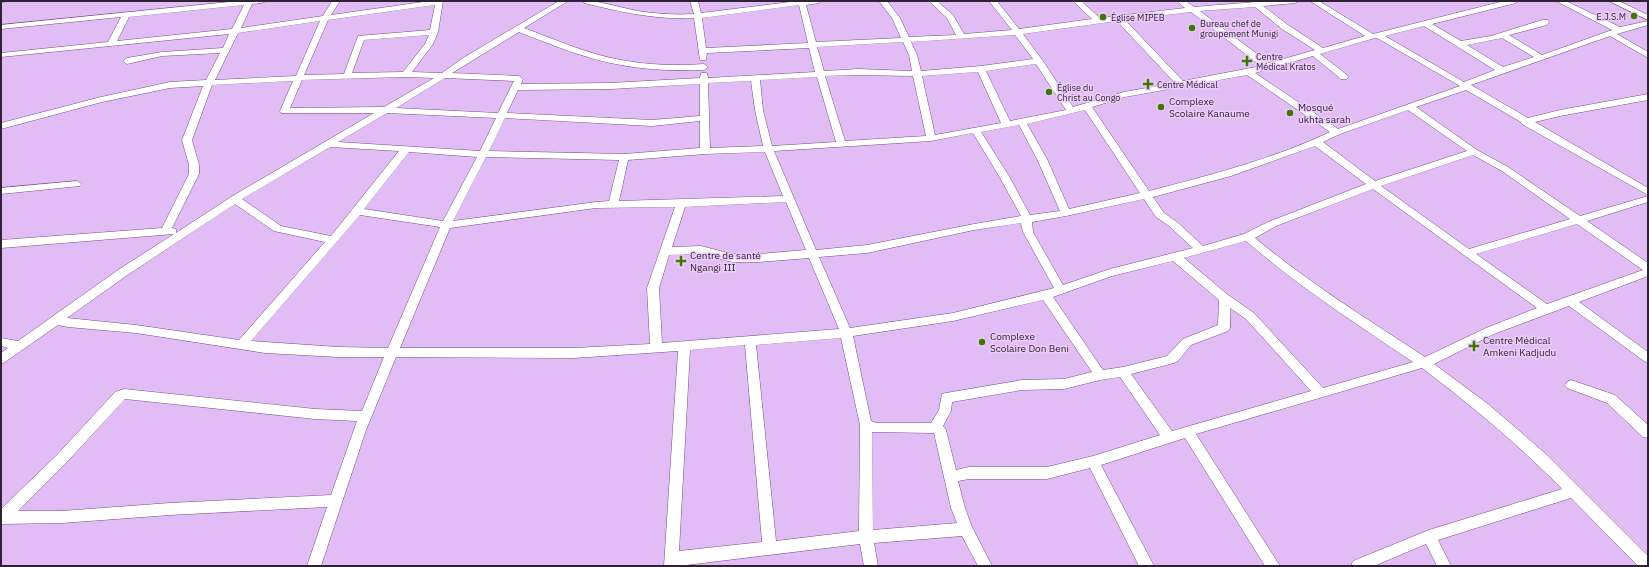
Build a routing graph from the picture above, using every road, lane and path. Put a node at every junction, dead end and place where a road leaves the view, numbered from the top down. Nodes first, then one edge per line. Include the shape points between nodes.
1 (262, 1) edge
2 (336, 1) edge
3 (564, 1) edge
4 (587, 1) edge
5 (694, 1) edge
6 (816, 1) edge
7 (883, 1) edge
8 (934, 1) edge
9 (992, 1) edge
10 (1077, 1) edge
11 (1181, 1) edge
12 (1294, 1) edge
13 (1314, 1) edge
14 (1512, 1) edge
15 (1560, 1) edge
16 (1613, 1) edge
17 (249, 2) edge
18 (439, 2) edge
19 (802, 3) junction
20 (1246, 3) edge
21 (1256, 4) junction
22 (1193, 10) junction
23 (126, 15) junction
24 (698, 16) junction
25 (325, 18) junction
26 (1119, 18) junction
27 (1648, 18) edge
28 (1098, 21) junction
29 (1545, 22) dead end
30 (1425, 24) junction
31 (1646, 26) edge
32 (1, 27) edge
33 (519, 29) junction
34 (1620, 30) junction
35 (235, 31) junction
36 (434, 32) junction
37 (1018, 32) junction
38 (1610, 33) junction
39 (1502, 35) junction
40 (961, 36) junction
41 (1375, 36) junction
42 (906, 40) junction
43 (111, 44) junction
44 (1460, 44) junction
45 (812, 45) junction
46 (225, 50) junction
47 (702, 51) junction
48 (1318, 52) junction
49 (1, 55) edge
50 (1648, 56) edge
51 (1541, 58) junction
52 (128, 61) dead end
53 (1039, 61) junction
54 (1267, 66) junction
55 (704, 67) junction
56 (981, 69) junction
57 (1502, 70) junction
58 (1248, 72) junction
59 (406, 74) junction
60 (820, 74) junction
61 (916, 74) junction
62 (347, 76) junction
63 (443, 76) junction
64 (1344, 77) dead end
65 (299, 78) junction
66 (755, 78) junction
67 (704, 82) junction
68 (209, 83) junction
69 (1182, 85) junction
70 (1464, 86) junction
71 (515, 87) junction
72 (1647, 98) edge
73 (1087, 106) junction
74 (1410, 107) junction
75 (386, 110) junction
76 (1071, 111) junction
77 (501, 115) junction
78 (704, 118) junction
79 (1022, 122) junction
80 (1525, 122) junction
81 (1007, 124) junction
82 (1, 126) edge
83 (976, 131) junction
84 (1337, 132) junction
85 (931, 138) junction
86 (1316, 142) junction
87 (328, 144) junction
88 (841, 144) junction
89 (406, 149) junction
90 (768, 149) junction
91 (705, 152) junction
92 (1474, 152) junction
93 (483, 154) junction
94 (624, 157) junction
95 (77, 184) dead end
96 (1374, 185) junction
97 (1, 191) edge
98 (1648, 192) edge
99 (1147, 195) junction
100 (235, 199) junction
101 (788, 199) junction
102 (1648, 199) edge
103 (681, 203) junction
104 (613, 204) junction
105 (357, 211) junction
106 (1066, 213) junction
107 (1027, 219) junction
108 (1578, 221) junction
109 (446, 225) junction
110 (188, 229) junction
111 (164, 232) junction
112 (1248, 236) junction
113 (333, 240) junction
114 (1, 244) edge
115 (1201, 250) junction
116 (666, 251) junction
117 (1467, 253) junction
118 (813, 254) junction
119 (1175, 257) junction
120 (1648, 268) edge
121 (1648, 272) edge
122 (1060, 289) junction
123 (1046, 295) junction
124 (1224, 298) junction
125 (1570, 301) junction
126 (1546, 309) junction
127 (57, 320) junction
128 (846, 333) junction
129 (750, 341) junction
130 (1, 342) edge
131 (241, 345) junction
132 (20, 346) junction
133 (684, 346) junction
134 (656, 348) junction
135 (392, 352) junction
136 (1648, 358) edge
137 (1, 359) edge
138 (1424, 363) junction
139 (1125, 372) junction
140 (1100, 375) junction
141 (1570, 385) dead end
142 (1320, 393) junction
143 (366, 416) junction
144 (866, 425) junction
145 (935, 428) junction
146 (1188, 432) junction
147 (1648, 433) edge
148 (1170, 437) junction
149 (1093, 462) junction
150 (951, 477) junction
151 (1574, 491) junction
152 (336, 501) junction
153 (1, 517) edge
154 (966, 529) junction
155 (866, 536) junction
156 (1429, 536) junction
157 (770, 548) junction
158 (671, 563) edge
159 (314, 566) edge
160 (871, 566) edge
161 (985, 566) edge
162 (1147, 566) edge
163 (1273, 566) edge
164 (1358, 566) edge
165 (1444, 566) edge
166 (1648, 566) edge

1 - 17 street
2 - 25 street
3 - 33 street
4 - 24 street via 643,14
5 - 24 street
6 - 19 street
7 - 42 street via 896,18
8 - 40 street via 950,17
9 - 37 street
10 - 28 street
11 - 22 street
12 - 21 street
13 - 41 street
14 - 30 street
15 - 34 street
16 - 27 street
17 - 23 street
17 - 35 street
18 - 25 street
18 - 36 street
19 - 24 street
19 - 45 street
20 - 21 street
20 - 22 street
21 - 48 street
22 - 26 street
22 - 54 street
23 - 32 street
23 - 43 street
24 - 47 street
25 - 35 street
25 - 65 street
26 - 28 street
26 - 69 street
28 - 37 street
29 - 39 street
30 - 41 street
30 - 44 street
31 - 34 street
33 - 55 street via 584,53 632,65
33 - 63 street
34 - 38 street
35 - 43 street
35 - 46 street
36 - 59 street via 429,44
36 - 62 street via 361,38
37 - 40 street
37 - 53 street
38 - 50 street
38 - 51 street
39 - 44 street
39 - 51 street
40 - 42 street
41 - 48 street
41 - 70 street
42 - 45 street
42 - 61 street via 914,57
43 - 49 street
44 - 57 street
45 - 47 street
45 - 60 street
46 - 52 street via 162,54
46 - 68 street
47 - 55 street
48 - 54 street
48 - 64 street
51 - 57 street
53 - 56 street
53 - 76 street
54 - 58 street
55 - 67 street
56 - 61 street
56 - 81 street
57 - 70 street
58 - 69 street
58 - 84 street
59 - 62 street
59 - 63 street
60 - 61 street
60 - 66 street
60 - 88 street
61 - 85 street
62 - 65 street
63 - 71 street via 517,78 519,80
63 - 75 street
65 - 68 street
65 - 75 street via 284,111
66 - 67 street
66 - 90 street
67 - 71 street
67 - 78 street
68 - 82 street via 154,88
68 - 111 street via 187,140 194,174
69 - 73 street
70 - 74 street
70 - 80 street
71 - 77 street
72 - 80 street via 1560,113
73 - 76 street
73 - 99 street
74 - 84 street
74 - 92 street
75 - 77 street
75 - 87 street
76 - 79 street
77 - 78 street via 652,123
77 - 93 street
78 - 91 street
79 - 81 street
79 - 106 street
80 - 98 street
81 - 83 street
83 - 85 street
83 - 107 street
84 - 86 street
85 - 88 street
86 - 96 street
86 - 99 street via 1228,174
87 - 89 street
87 - 100 street
88 - 90 street
89 - 93 street
89 - 105 street
90 - 91 street
90 - 101 street
91 - 94 street
92 - 96 street
92 - 108 street
93 - 94 street
93 - 109 street
94 - 104 street
95 - 97 street
96 - 112 street via 1272,224
96 - 117 street
99 - 106 street
99 - 115 street via 1160,215
100 - 110 street
100 - 113 street via 278,229
101 - 103 street
101 - 118 street
102 - 108 street
103 - 104 street
103 - 116 street
104 - 109 street
105 - 109 street
105 - 113 street
106 - 107 street
107 - 118 street via 867,249
107 - 122 street via 1028,232
108 - 117 street
108 - 120 street
109 - 135 street
110 - 111 street
110 - 127 street
111 - 114 street
112 - 115 street
112 - 138 street via 1282,266 1320,294
113 - 131 street
115 - 119 street
116 - 118 street via 701,250 737,258
116 - 134 street via 652,295
117 - 126 street
118 - 128 street
119 - 122 street via 1110,273
119 - 124 street
121 - 125 street
122 - 123 street
123 - 128 street via 953,317
123 - 140 street
124 - 139 street via 1224,328 1187,342 1170,360
124 - 142 street via 1250,316
125 - 126 street
125 - 136 street
126 - 138 street via 1490,331
127 - 131 street
127 - 132 street
128 - 129 street
128 - 144 street
129 - 133 street
129 - 157 street
130 - 132 street
131 - 135 street via 272,349
132 - 137 street
133 - 134 street
133 - 158 street
134 - 135 street via 559,353
135 - 143 street
138 - 142 street
138 - 151 street via 1484,408
139 - 140 street
139 - 148 street via 1125,376
140 - 145 street via 1064,384 1022,385 946,398 945,411
141 - 147 street via 1611,399
142 - 146 street
143 - 152 street
143 - 153 street via 315,414 124,394 119,396 36,485
144 - 145 street via 877,428
144 - 155 street
145 - 150 street via 940,430 942,435
146 - 148 street
146 - 163 street
148 - 149 street
149 - 150 street via 1047,473 969,473
149 - 162 street
150 - 154 street
151 - 156 street
151 - 166 street
152 - 153 street via 62,517
152 - 159 street
154 - 155 street
154 - 161 street
155 - 157 street
155 - 160 street
156 - 164 street
156 - 165 street
157 - 158 street

